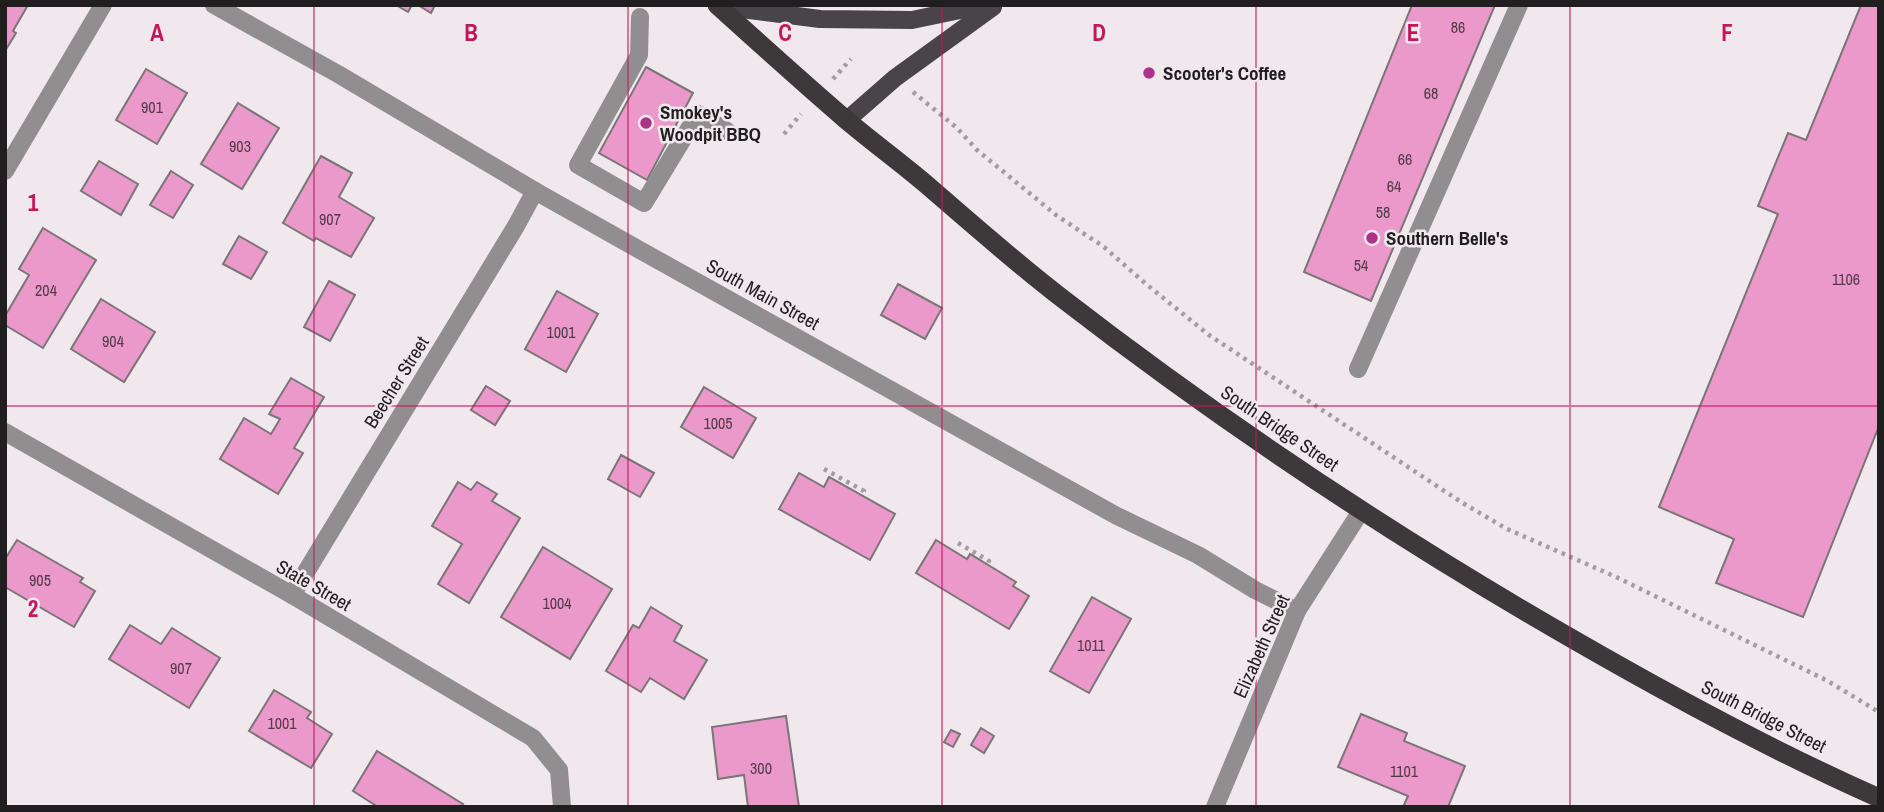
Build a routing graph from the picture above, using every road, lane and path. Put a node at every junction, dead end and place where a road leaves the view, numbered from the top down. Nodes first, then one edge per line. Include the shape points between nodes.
1 (103, 5) edge
2 (214, 5) edge
3 (984, 5) edge
4 (995, 5) edge
5 (1519, 5) edge
6 (717, 6) edge
7 (640, 17) dead end
8 (847, 120) junction
9 (957, 128) dead end
10 (727, 131) dead end
11 (5, 171) edge
12 (536, 191) junction
13 (1358, 369) dead end
14 (5, 432) edge
15 (824, 469) dead end
16 (862, 495) dead end
17 (1361, 511) junction
18 (958, 543) dead end
19 (987, 565) dead end
20 (292, 595) junction
21 (1297, 611) junction
22 (1879, 712) edge
23 (1879, 798) edge
24 (562, 807) edge
25 (1215, 807) edge

1 - 11 street
2 - 12 street, South Main Street
3 - 6 main road via 912,20 820,19
4 - 8 main road via 895,78
5 - 13 street
6 - 8 highway, South Bridge Street
7 - 10 street via 639,55 578,165 644,203 698,114
8 - 17 highway, South Bridge Street via 1060,297 1189,394
9 - 22 path via 1046,207 1104,247 1209,335 1461,502 1507,529 1826,680
12 - 20 street, Beecher Street
12 - 21 street, South Main Street via 1117,516 1199,555
14 - 20 street, State Street
15 - 16 path via 864,491
17 - 21 street, Elizabeth Street
17 - 23 highway, South Bridge Street via 1622,668
18 - 19 path via 989,561
20 - 24 street, State Street via 533,738 559,770
21 - 25 street, Elizabeth Street

